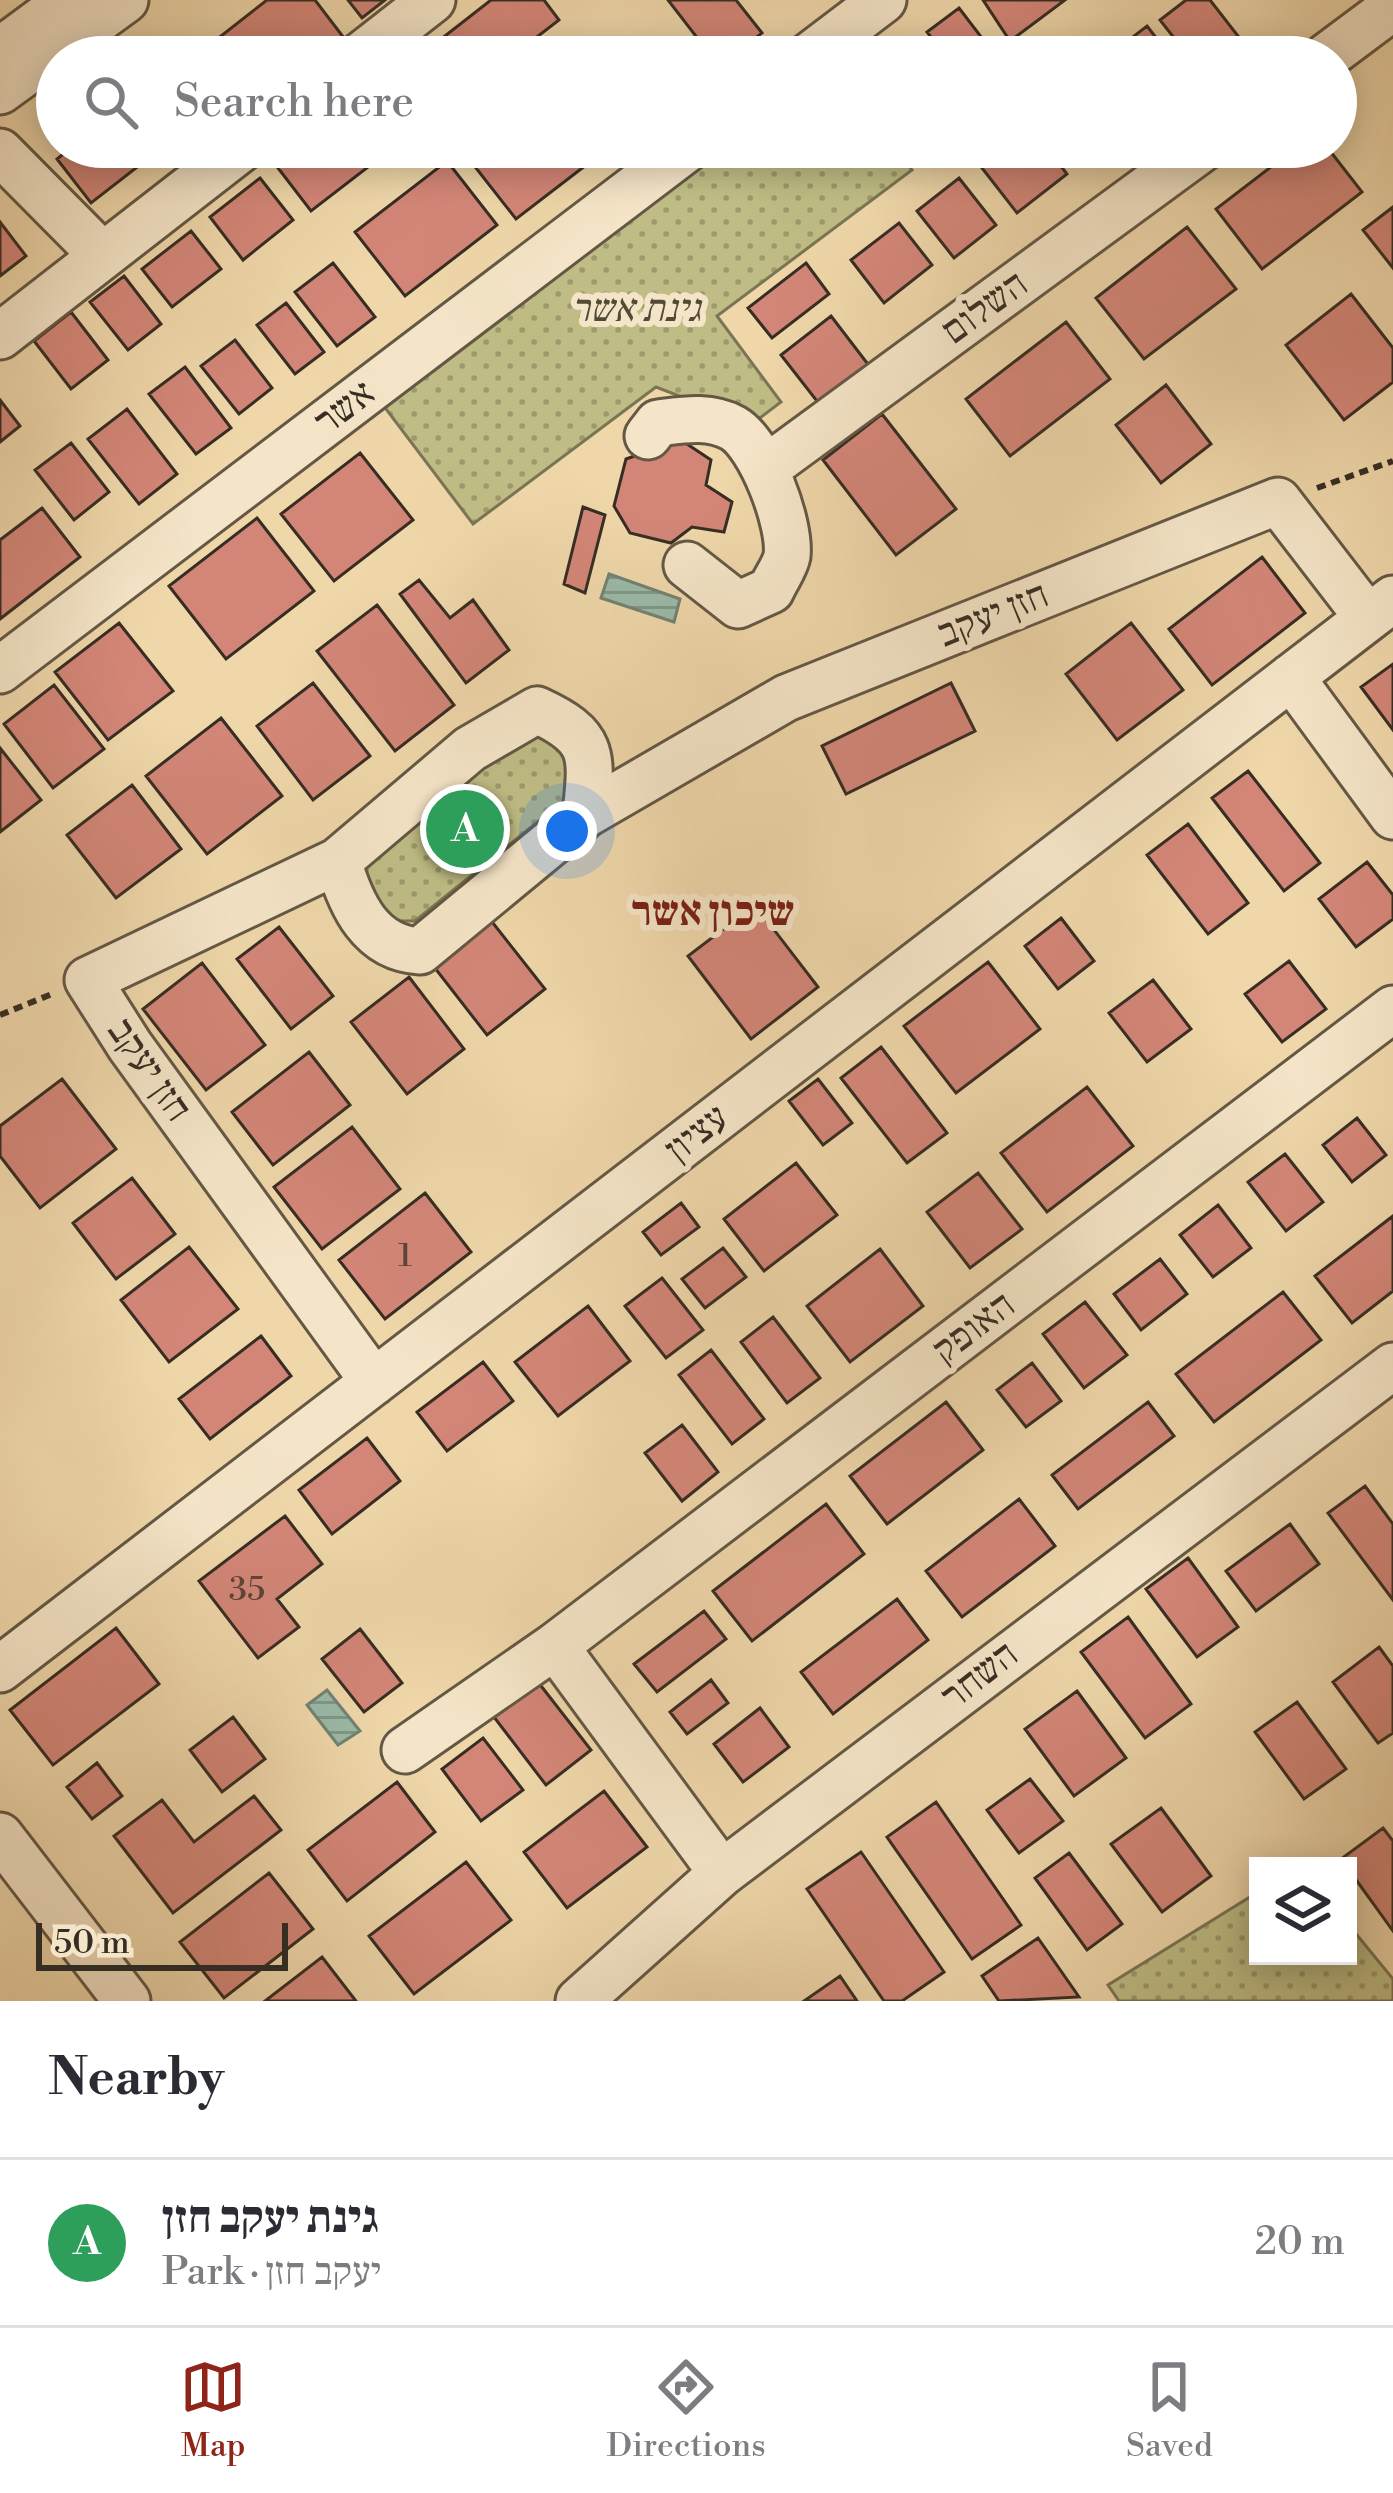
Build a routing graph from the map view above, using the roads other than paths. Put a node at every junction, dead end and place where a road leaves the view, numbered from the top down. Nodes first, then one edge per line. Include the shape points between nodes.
1 (69, 0) edge
2 (125, 0) edge
3 (432, 0) edge
4 (883, 0) edge
5 (76, 36) edge
6 (386, 36) edge
7 (836, 36) edge
8 (0, 51) edge
9 (36, 66) edge
10 (0, 92) edge
11 (0, 152) edge
12 (216, 168) edge
13 (661, 168) edge
14 (1175, 168) edge
15 (103, 256) junction
16 (0, 336) edge
17 (648, 436) dead end
18 (765, 470) junction
19 (687, 566) dead end
20 (1381, 609) edge
21 (0, 670) edge
22 (1291, 677) junction
23 (586, 814) junction
24 (1393, 816) edge
25 (338, 861) junction
26 (1393, 1009) edge
27 (1393, 1366) edge
28 (374, 1382) junction
29 (555, 1646) junction
30 (0, 1669) edge
31 (405, 1750) dead end
32 (0, 1836) edge
33 (722, 1873) junction
34 (128, 2001) edge
35 (579, 2001) edge

1 - 8 street
2 - 5 street
3 - 6 street
4 - 7 street
9 - 10 street
11 - 15 street
12 - 15 street
13 - 21 street, אשר
14 - 18 street, השלום
15 - 16 street
17 - 18 street via 658,423 697,418 735,429
18 - 19 street via 787,556 771,590 738,605
20 - 22 street, עציון
20 - 23 street, חזן יעקב via 1278,501 786,698
22 - 24 street
22 - 28 street, עציון
23 - 25 street, חזן יעקב via 420,951 393,949 367,925
23 - 25 street, חזן יעקב via 592,756 572,726 537,710 470,748
25 - 28 street, חזן יעקב via 88,980
26 - 29 street, האופק
27 - 33 street, השחר
28 - 30 street, עציון
29 - 31 street, האופק
29 - 33 street
32 - 34 street
33 - 35 street, השחר

